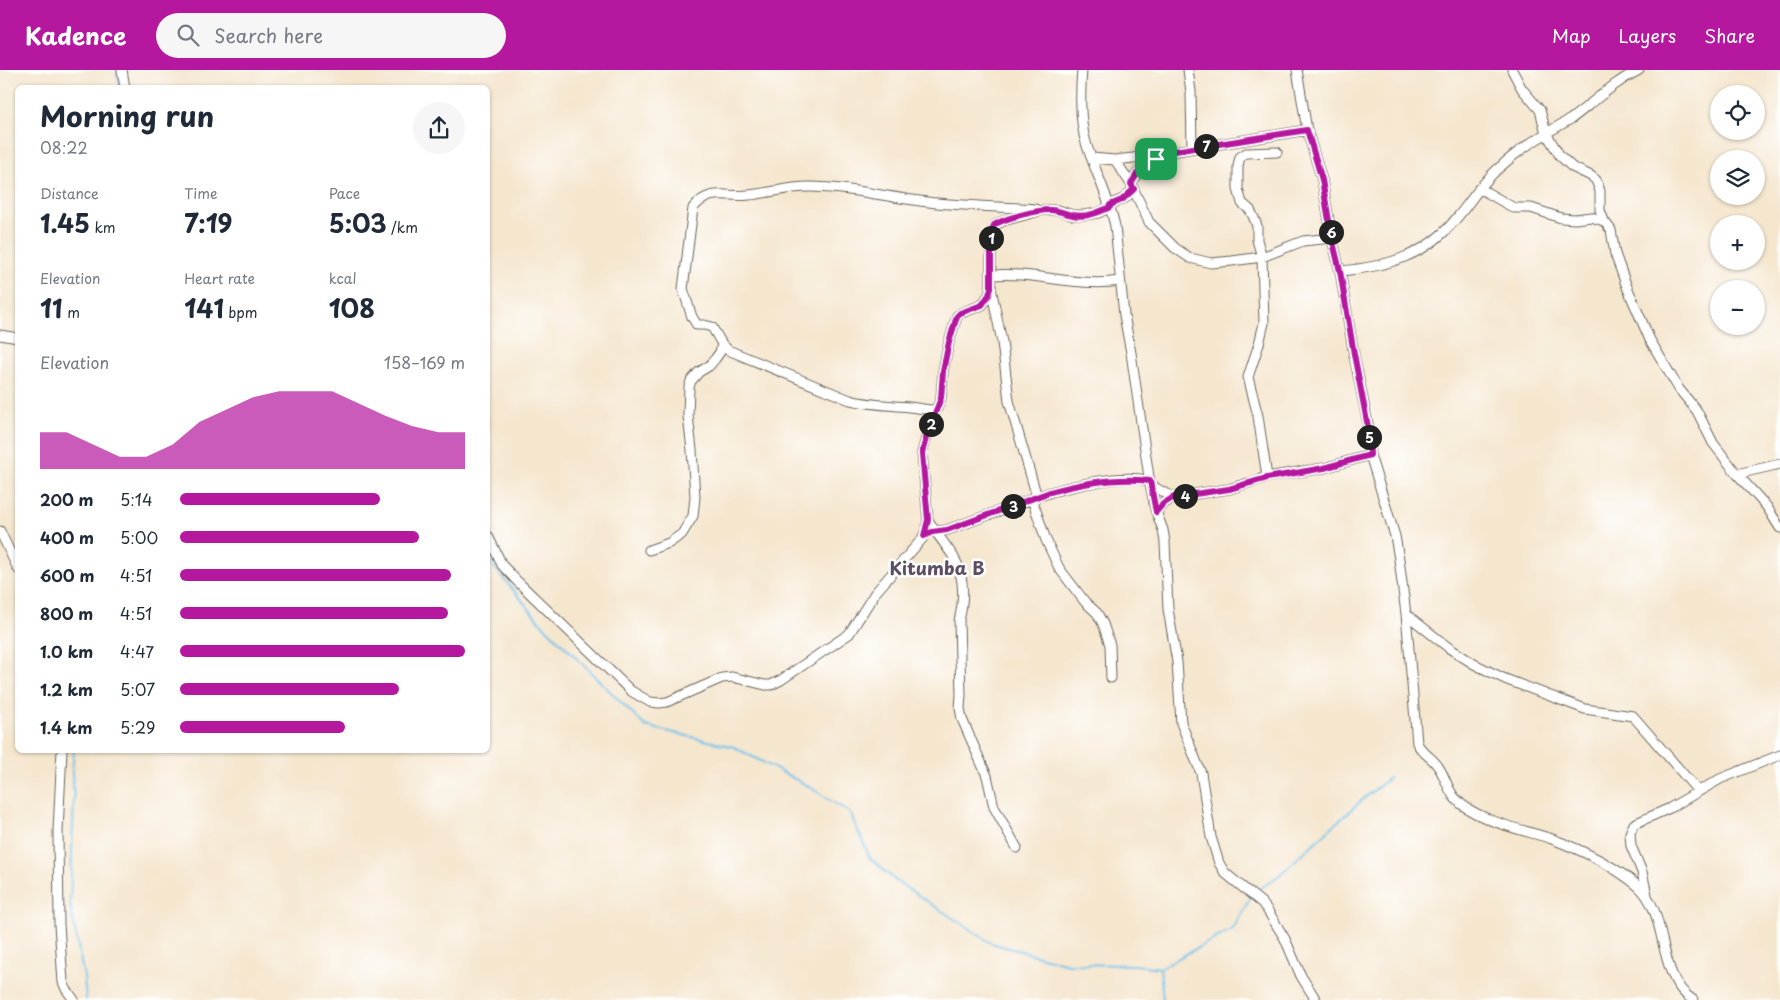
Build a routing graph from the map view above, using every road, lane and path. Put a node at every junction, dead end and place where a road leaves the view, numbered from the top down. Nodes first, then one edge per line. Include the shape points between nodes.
1 (122, 70) edge
2 (1082, 70) edge
3 (1188, 70) edge
4 (1297, 70) edge
5 (1512, 70) edge
6 (1639, 70) edge
7 (124, 85) edge
8 (1307, 130) junction
9 (1546, 133) junction
10 (1192, 148) junction
11 (1168, 152) junction
12 (1277, 152) dead end
13 (1092, 158) junction
14 (1115, 160) junction
15 (1132, 186) junction
16 (1479, 188) junction
17 (1110, 206) junction
18 (1043, 210) junction
19 (1604, 221) junction
20 (1332, 238) junction
21 (1262, 257) junction
22 (1340, 271) junction
23 (991, 275) junction
24 (1120, 281) junction
25 (991, 288) junction
26 (0, 335) edge
27 (15, 338) edge
28 (722, 344) junction
29 (936, 410) junction
30 (1370, 455) junction
31 (1780, 464) edge
32 (1737, 474) junction
33 (1267, 478) junction
34 (1150, 481) junction
35 (1174, 497) junction
36 (1034, 498) junction
37 (1156, 512) junction
38 (928, 520) junction
39 (1780, 528) edge
40 (0, 531) edge
41 (935, 532) junction
42 (924, 536) junction
43 (490, 540) edge
44 (649, 550) dead end
45 (15, 563) edge
46 (1406, 614) junction
47 (1111, 678) dead end
48 (62, 753) edge
49 (1780, 755) edge
50 (1698, 791) junction
51 (1017, 848) dead end
52 (1648, 896) junction
53 (74, 1000) edge
54 (1316, 1000) edge
55 (1693, 1000) edge

1 - 7 street
2 - 13 street via 1082,122
3 - 10 street
4 - 8 street
5 - 9 street via 1522,89 1540,110
6 - 9 street via 1621,79 1578,114
8 - 10 street
8 - 20 street via 1322,180
9 - 16 street via 1497,169
9 - 19 street via 1566,163 1596,180
10 - 11 street
11 - 14 street
11 - 15 street via 1137,174
12 - 21 street via 1246,153 1238,162 1241,200 1257,226
13 - 14 street
13 - 17 street
14 - 15 street
15 - 17 street via 1122,200
15 - 21 street via 1153,226 1190,258 1212,263
16 - 19 street via 1514,208 1531,208 1561,218 1591,217
16 - 22 street via 1447,229 1405,258 1382,266
17 - 18 street via 1098,213 1084,215
17 - 24 street
18 - 23 street via 994,225
18 - 28 street via 938,203 835,188 782,188 747,195 706,196 693,208 683,289 697,325 712,328
19 - 32 street via 1611,230 1615,254 1650,340 1679,389 1697,411 1713,443
20 - 21 street via 1303,240
20 - 22 street
21 - 33 street via 1264,323 1248,377 1258,416
22 - 30 street via 1369,432
23 - 24 street via 1015,274 1101,283
23 - 25 street
24 - 34 street
25 - 29 street via 982,305 957,316
25 - 36 street via 1009,401
26 - 27 street
28 - 29 street via 728,350 850,400
28 - 44 street via 715,359 699,372 689,387 688,416 695,497 693,516 682,534
29 - 38 street via 922,453
30 - 33 street via 1324,468
30 - 46 street via 1395,536
31 - 32 street
32 - 39 street via 1767,507
33 - 35 street via 1229,489
34 - 35 street
34 - 36 street via 1118,479 1067,487
34 - 37 street
35 - 37 street
36 - 41 street
36 - 47 street via 1058,568 1103,624 1110,645
37 - 54 street via 1165,542 1168,609 1177,662 1181,723 1201,773 1215,852 1226,872 1262,903 1273,918
38 - 41 street
38 - 42 street
40 - 45 street
41 - 42 street
41 - 51 street via 954,557 962,579 959,621 962,719 986,776 994,807
42 - 43 street via 875,592 849,634 781,680 765,685 732,677 722,678 660,703 650,702 631,691 584,646 502,565
46 - 50 street via 1449,648 1505,679 1585,709 1633,716
46 - 52 street via 1417,743 1439,767 1456,799 1496,822 1577,849 1631,881
48 - 53 street via 58,831 59,924 63,982
49 - 50 street
50 - 52 street via 1631,828 1631,846
52 - 55 street via 1672,973 1678,986

